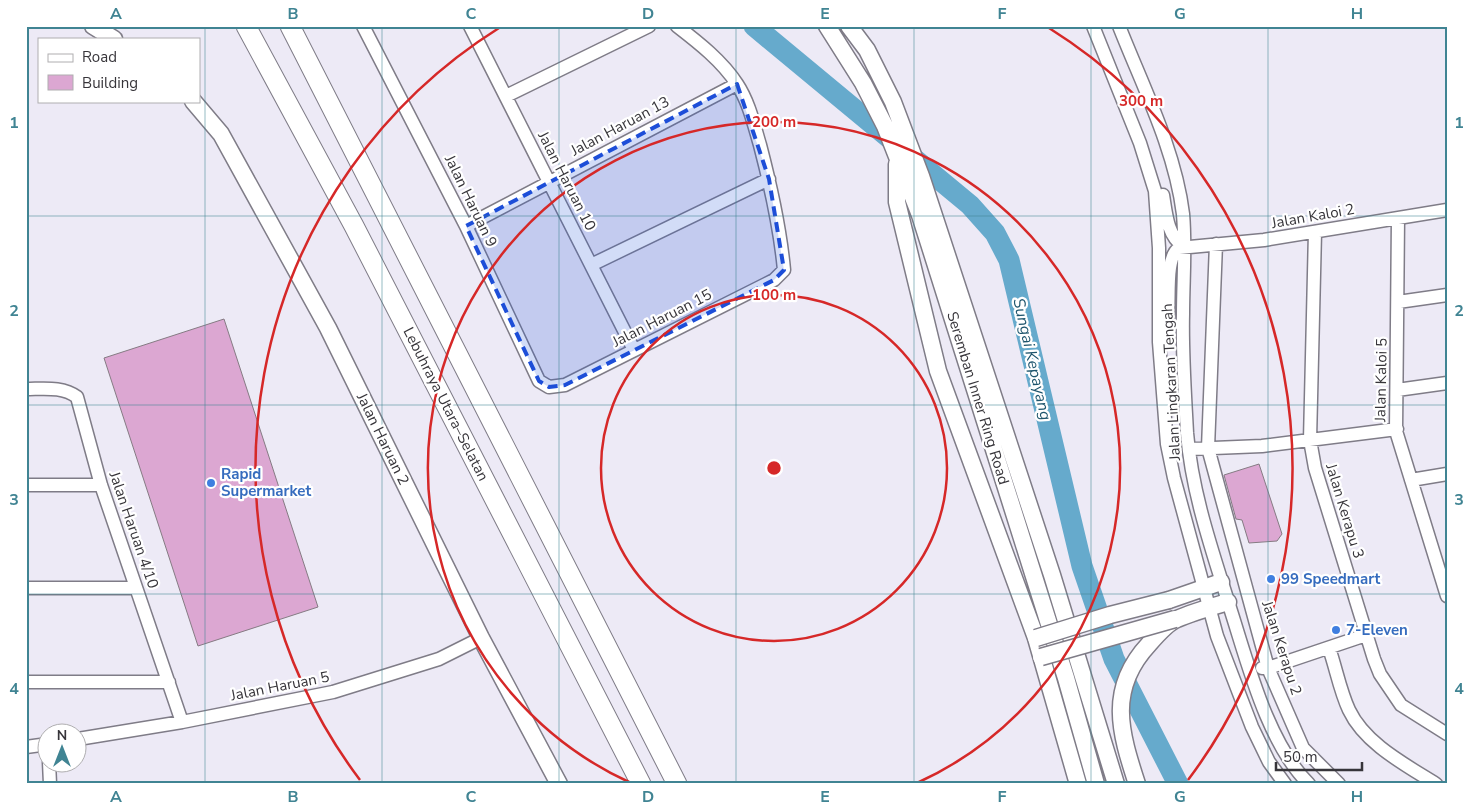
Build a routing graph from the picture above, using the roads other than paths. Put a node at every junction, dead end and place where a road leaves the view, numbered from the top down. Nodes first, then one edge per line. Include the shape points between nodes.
1 (93, 26) edge
2 (246, 26) edge
3 (290, 26) edge
4 (363, 26) edge
5 (470, 26) edge
6 (649, 26) edge
7 (677, 26) edge
8 (827, 26) edge
9 (849, 26) edge
10 (1093, 26) edge
11 (1119, 26) edge
12 (112, 38) edge
13 (737, 84) junction
14 (506, 96) junction
15 (194, 102) edge
16 (897, 155) junction
17 (1151, 172) junction
18 (769, 179) junction
19 (550, 182) junction
20 (1447, 210) edge
21 (927, 215) junction
22 (1398, 218) junction
23 (466, 226) junction
24 (1315, 232) junction
25 (1216, 244) junction
26 (1183, 246) junction
27 (591, 265) junction
28 (1447, 295) edge
29 (1398, 302) junction
30 (1159, 342) junction
31 (634, 350) junction
32 (1447, 383) edge
33 (549, 388) joint
34 (26, 389) edge
35 (1397, 390) junction
36 (1397, 429) junction
37 (1310, 440) junction
38 (1208, 448) junction
39 (1189, 449) junction
40 (1447, 474) edge
41 (1411, 480) junction
42 (26, 485) edge
43 (101, 485) junction
44 (1442, 564) edge
45 (1221, 582) junction
46 (26, 588) edge
47 (136, 588) junction
48 (1203, 588) junction
49 (1447, 596) edge
50 (1228, 602) junction
51 (1208, 608) junction
52 (1175, 620) junction
53 (1366, 635) junction
54 (481, 638) junction
55 (1036, 638) junction
56 (1329, 648) junction
57 (1041, 657) junction
58 (1247, 663) junction
59 (1268, 668) junction
60 (26, 682) edge
61 (169, 682) junction
62 (182, 722) junction
63 (1447, 734) edge
64 (88, 737) edge
65 (559, 784) edge
66 (642, 784) edge
67 (677, 784) edge
68 (1078, 784) edge
69 (1096, 784) edge
70 (1116, 784) edge
71 (1137, 784) edge
72 (1285, 784) edge
73 (1309, 784) edge
74 (1339, 784) edge
75 (1436, 784) edge

1 - 12 main road
2 - 66 highway, Lebuhraya Utara–Selatan
3 - 67 highway
4 - 23 street, Jalan Haruan 9
5 - 14 street, Jalan Haruan 10
6 - 14 street
7 - 13 street via 707,50
8 - 16 main road, Seremban Inner Ring Road via 863,83
9 - 21 main road, Seremban Inner Ring Road via 867,50 893,102
10 - 17 street, Jalan Lingkaran Tengah
11 - 26 street, Jalan Lingkaran Tengah via 1175,173 1183,215
13 - 18 street via 746,100
13 - 19 street, Jalan Haruan 13
14 - 19 street, Jalan Haruan 10
15 - 54 main road, Jalan Haruan 2 via 220,134 328,328
16 - 21 main road, Seremban Inner Ring Road
16 - 55 main road via 897,202 938,371
17 - 26 street via 1162,194 1174,237
17 - 30 street, Jalan Lingkaran Tengah via 1158,224
18 - 27 street
18 - 31 street, Jalan Haruan 15 via 780,226 784,270 774,280
19 - 23 street, Jalan Haruan 13
19 - 27 street, Jalan Haruan 10
20 - 22 street, Jalan Kaloi 2
21 - 69 main road, Seremban Inner Ring Road
21 - 70 main road, Seremban Inner Ring Road via 1052,575
22 - 24 street, Jalan Kaloi 2
22 - 29 street, Jalan Kaloi 5
23 - 33 street, Jalan Haruan 9 via 539,381
24 - 25 street, Jalan Kaloi 2
24 - 37 street, Jalan Kerapu 3
25 - 26 street, Jalan Kaloi 2
25 - 38 street, Jalan Kerapu 2
26 - 30 street via 1172,258 1167,329
26 - 39 street, Jalan Lingkaran Tengah via 1182,333
27 - 31 street, Jalan Haruan 10
28 - 29 street
29 - 35 street, Jalan Kaloi 5
30 - 48 street, Jalan Lingkaran Tengah via 1167,444
31 - 33 street, Jalan Haruan 15 via 565,385
32 - 35 street
34 - 43 street, Jalan Haruan 4/10 via 62,390 77,397
35 - 36 street, Jalan Kaloi 5
36 - 37 street
36 - 41 street, Jalan Kaloi 5
37 - 38 street
37 - 53 street, Jalan Kerapu 3 via 1314,468
38 - 39 street
38 - 59 street, Jalan Kerapu 2
39 - 45 street, Jalan Lingkaran Tengah
40 - 41 street
41 - 44 street, Jalan Kaloi 5
42 - 43 street
43 - 47 street, Jalan Haruan 4/10
44 - 49 street, Jalan Kaloi 5
45 - 48 main road
45 - 50 street, Jalan Lingkaran Tengah
46 - 47 street
47 - 61 street, Jalan Haruan 4/10
48 - 51 street, Jalan Lingkaran Tengah
48 - 55 main road, bridge
50 - 51 main road
50 - 58 street, Jalan Lingkaran Tengah
51 - 52 main road
51 - 72 street, Jalan Lingkaran Tengah via 1252,727 1269,762
52 - 57 main road, bridge
52 - 71 main road via 1136,660 1124,681 1121,727
53 - 56 street
53 - 63 street, Jalan Kerapu 3 via 1380,674 1401,705
54 - 62 street, Jalan Haruan 5 via 439,659 333,692
54 - 65 main road, Jalan Haruan 2
55 - 57 main road
56 - 59 street
56 - 75 street via 1349,711 1366,733 1394,757
57 - 68 main road
58 - 59 street
58 - 73 street, Jalan Lingkaran Tengah via 1285,752
59 - 74 street, Jalan Kerapu 2 via 1303,748
60 - 61 street
61 - 62 street, Jalan Haruan 4/10
62 - 64 street, Jalan Haruan 5

